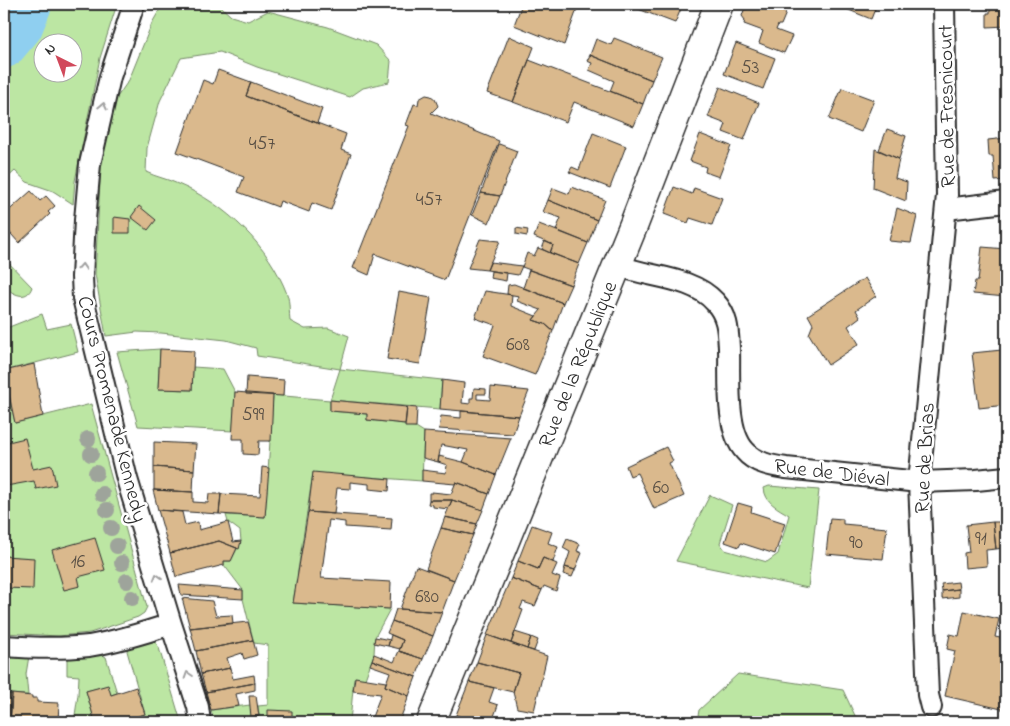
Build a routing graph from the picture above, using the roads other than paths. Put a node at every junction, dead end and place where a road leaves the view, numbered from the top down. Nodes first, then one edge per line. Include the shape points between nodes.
1 (134, 4) edge
2 (719, 4) edge
3 (944, 4) edge
4 (1006, 202) edge
5 (946, 209) junction
6 (617, 265) junction
7 (1006, 477) edge
8 (919, 482) junction
9 (171, 624) junction
10 (4, 646) edge
11 (931, 707) dead end
12 (200, 722) edge
13 (431, 722) edge

9 -> 1 street, Cours Promenade Kennedy via 127,479 86,309 82,277 90,164 110,77
2 - 6 main road, Rue de la République
3 - 5 street, Rue de Fresnicourt
4 - 5 street
5 - 8 street, Rue de Brias
6 - 8 street, Rue de Diéval via 702,291 725,315 731,418 735,436 745,452 764,464 786,468
6 - 13 main road, Rue de la République
7 - 8 street, Rue de Diéval
8 - 11 street, Rue de Brias
9 - 10 street via 87,646
12 -> 9 street, Cours Promenade Kennedy

